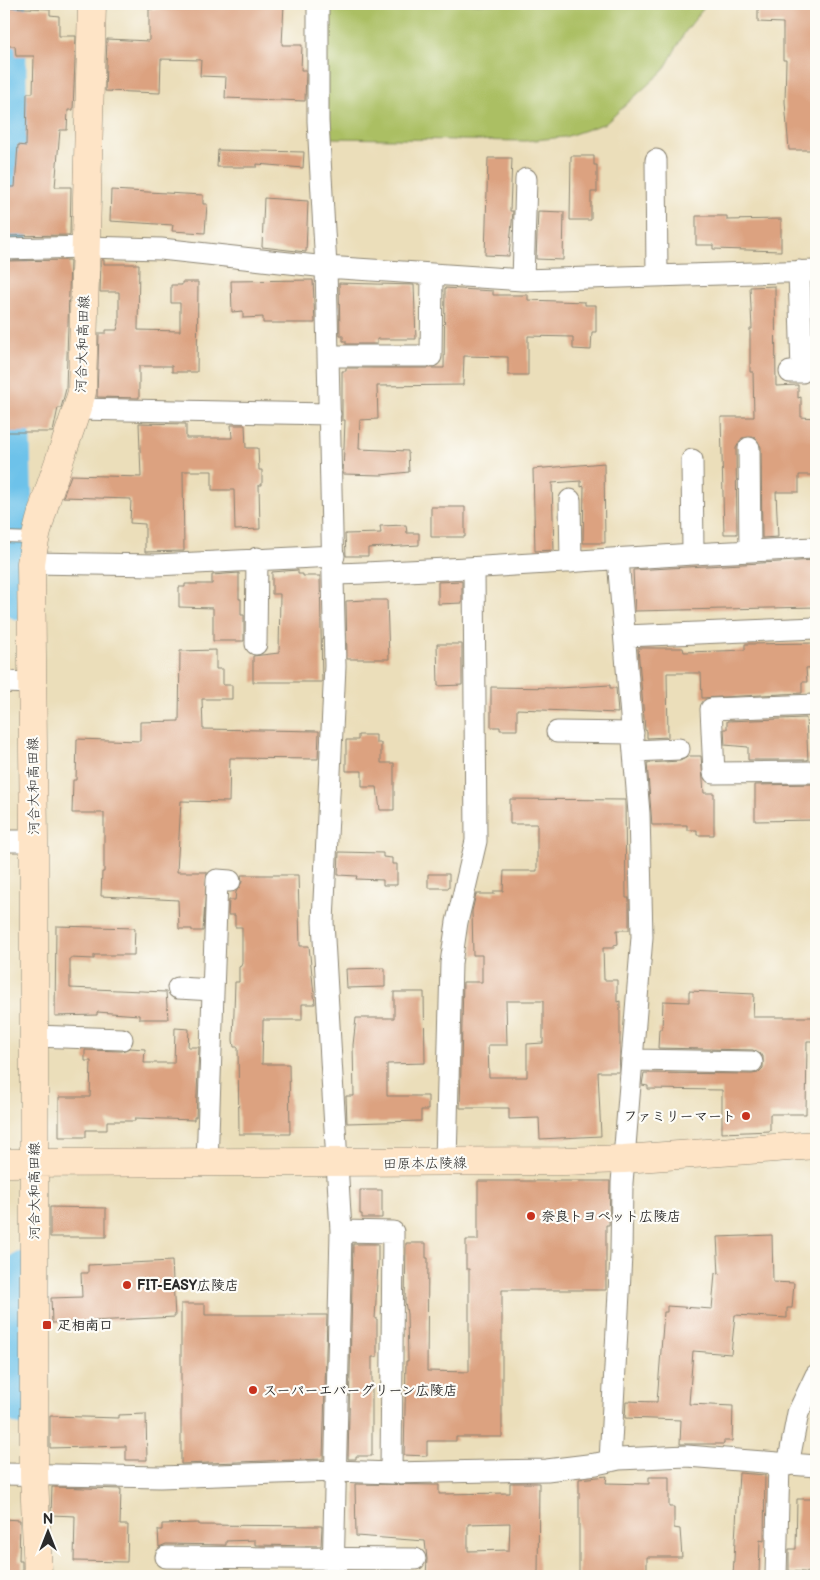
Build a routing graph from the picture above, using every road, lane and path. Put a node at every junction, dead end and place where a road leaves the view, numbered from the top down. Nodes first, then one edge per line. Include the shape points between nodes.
1 (92, 4) edge
2 (318, 4) edge
3 (656, 160) dead end
4 (526, 179) dead end
5 (86, 247) junction
6 (10, 248) edge
7 (326, 266) junction
8 (808, 271) edge
9 (432, 275) junction
10 (657, 276) junction
11 (522, 280) junction
12 (328, 356) junction
13 (790, 372) dead end
14 (77, 409) junction
15 (330, 414) junction
16 (749, 448) dead end
17 (692, 460) dead end
18 (570, 500) dead end
19 (20, 543) edge
20 (816, 548) edge
21 (750, 550) junction
22 (693, 553) junction
23 (257, 558) junction
24 (618, 559) junction
25 (571, 562) junction
26 (334, 565) junction
27 (474, 569) junction
28 (816, 628) edge
29 (625, 636) junction
30 (256, 644) dead end
31 (16, 683) edge
32 (816, 705) edge
33 (557, 732) dead end
34 (634, 742) junction
35 (679, 748) dead end
36 (816, 772) edge
37 (18, 841) edge
38 (230, 881) dead end
39 (178, 988) dead end
40 (213, 990) junction
41 (34, 1036) junction
42 (122, 1038) dead end
43 (633, 1060) junction
44 (752, 1062) dead end
45 (816, 1145) edge
46 (624, 1159) junction
47 (446, 1162) junction
48 (4, 1163) edge
49 (207, 1163) junction
50 (34, 1164) junction
51 (336, 1164) junction
52 (342, 1231) junction
53 (816, 1375) edge
54 (810, 1402) edge
55 (610, 1461) junction
56 (784, 1464) junction
57 (816, 1466) edge
58 (336, 1471) junction
59 (391, 1473) junction
60 (18, 1474) edge
61 (166, 1558) dead end
62 (415, 1559) dead end
63 (333, 1568) edge
64 (38, 1576) edge
65 (776, 1576) edge

1 - 5 main road, 河合大和高田線
2 - 7 street via 318,121
3 - 10 street
4 - 11 street
5 - 6 street
5 - 7 street via 161,249
5 - 14 main road, 河合大和高田線 via 82,392
7 - 9 street
7 - 12 street
8 - 10 street
8 - 13 street via 802,372
9 - 11 street
9 - 12 street via 431,356
10 - 11 street
12 - 15 street
14 - 15 street
14 - 19 main road, 河合大和高田線
15 - 26 street
16 - 21 street
17 - 22 street
18 - 25 street
19 - 23 street via 156,565
19 - 31 main road, 河合大和高田線
20 - 21 street
21 - 22 street
22 - 24 street
23 - 26 street
23 - 30 street
24 - 25 street
24 - 29 street
25 - 27 street
26 - 27 street
26 - 51 street via 335,666 323,922
27 - 47 street via 476,840 451,963
28 - 29 street
29 - 34 street
31 - 37 main road, 河合大和高田線
32 - 36 street via 710,709 714,773
33 - 34 street
34 - 35 street
34 - 43 street via 642,937
37 - 41 main road, 河合大和高田線
38 - 40 street via 217,880
39 - 40 street
40 - 49 street
41 - 42 street
41 - 50 main road, 河合大和高田線
43 - 44 street
43 - 46 street
45 - 46 main road, 田原本広陵線
46 - 47 main road, 田原本広陵線
46 - 55 street
47 - 51 main road, 田原本広陵線
48 - 50 main road, 田原本広陵線
49 - 50 main road, 田原本広陵線
49 - 51 main road, 田原本広陵線
50 - 60 main road, 河合大和高田線
51 - 52 street
52 - 58 street
52 - 59 street via 394,1232
53 - 54 street
54 - 56 street via 798,1413
55 - 56 street via 687,1456
55 - 59 street via 547,1470
56 - 57 street
56 - 65 street
58 - 59 street
58 - 60 street via 160,1477
58 - 63 street
60 - 64 main road, 河合大和高田線
61 - 63 street
62 - 63 street

